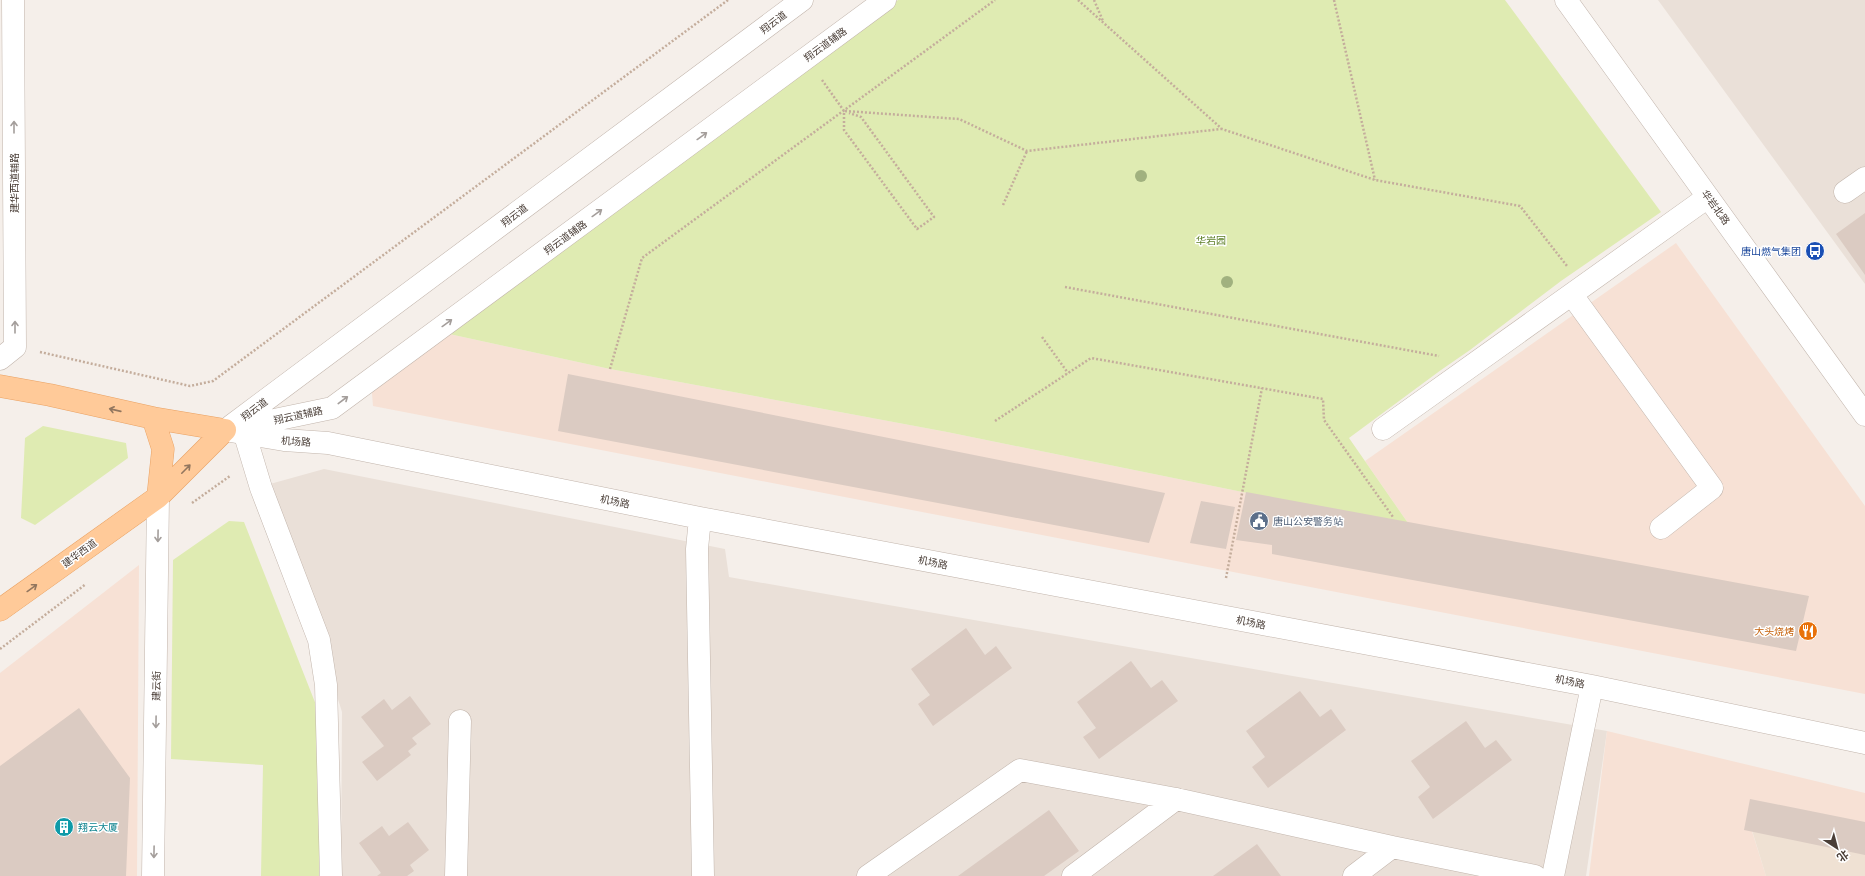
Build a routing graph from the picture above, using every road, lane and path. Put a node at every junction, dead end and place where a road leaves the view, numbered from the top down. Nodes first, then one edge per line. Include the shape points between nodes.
1 (13, 0) edge
2 (728, 0) edge
3 (802, 0) edge
4 (885, 0) edge
5 (995, 0) edge
6 (1078, 0) edge
7 (1094, 0) edge
8 (1334, 0) edge
9 (1571, 2) edge
10 (1103, 21) junction
11 (820, 77) dead end
12 (844, 111) junction
13 (1222, 129) junction
14 (1026, 152) junction
15 (1865, 178) edge
16 (1375, 180) junction
17 (1845, 192) dead end
18 (1708, 197) junction
19 (1003, 205) dead end
20 (1065, 287) dead end
21 (1578, 291) junction
22 (1042, 337) dead end
23 (36, 351) dead end
24 (0, 360) edge
25 (1477, 363) junction
26 (610, 369) dead end
27 (1068, 373) junction
28 (0, 386) edge
29 (1262, 388) junction
30 (50, 395) junction
31 (0, 400) edge
32 (1865, 415) edge
33 (153, 418) junction
34 (995, 421) dead end
35 (1383, 429) dead end
36 (235, 432) junction
37 (158, 497) junction
38 (1393, 516) dead end
39 (700, 518) junction
40 (1662, 528) dead end
41 (1226, 578) dead end
42 (0, 610) edge
43 (1592, 686) junction
44 (460, 721) dead end
45 (1865, 743) edge
46 (1176, 799) junction
47 (1392, 847) junction
48 (153, 876) edge
49 (331, 876) edge
50 (456, 876) edge
51 (703, 876) edge
52 (868, 876) edge
53 (1073, 876) edge
54 (1354, 876) edge
55 (1535, 876) edge
56 (1554, 876) edge

24 -> 1 street, 建华西道辅路 via 15,347
2 - 23 path via 213,381 190,386
3 - 36 street, 翔云道
36 -> 4 street, 翔云道辅路 via 332,408
5 - 12 path
6 - 10 path
7 - 10 path
8 - 16 path
9 - 18 street, 华岩北路
10 - 13 path
11 - 12 path
12 - 12 path via 861,117 934,216 917,229 844,130
12 - 14 path via 959,119
12 - 26 path via 642,258
13 - 14 path
13 - 16 path
14 - 19 path
15 - 17 street
16 - 21 path via 1520,206
18 - 21 street
18 - 32 street, 华岩北路
20 - 25 path
21 - 25 street
21 - 40 street via 1712,488
22 - 27 path
25 - 35 street
27 - 29 path via 1091,358
27 - 34 path
28 - 30 main road, 机场路
29 - 38 path via 1323,399 1324,420
29 - 41 path
30 - 31 main road
33 -> 30 main road, 机场路
33 - 36 main road, 机场路
33 - 37 main road via 163,449
37 -> 36 main road, 建华西道
36 - 39 street, 机场路 via 284,440 328,443
36 - 49 street via 261,488 319,640 326,685
42 -> 37 main road, 建华西道
37 -> 48 street, 建云街
39 - 43 street, 机场路
39 - 51 street via 697,549
43 - 45 street, 机场路
43 - 56 street
44 - 50 street
46 - 47 street
46 - 52 street via 1020,770
46 - 53 street
47 - 54 street
47 - 55 street

